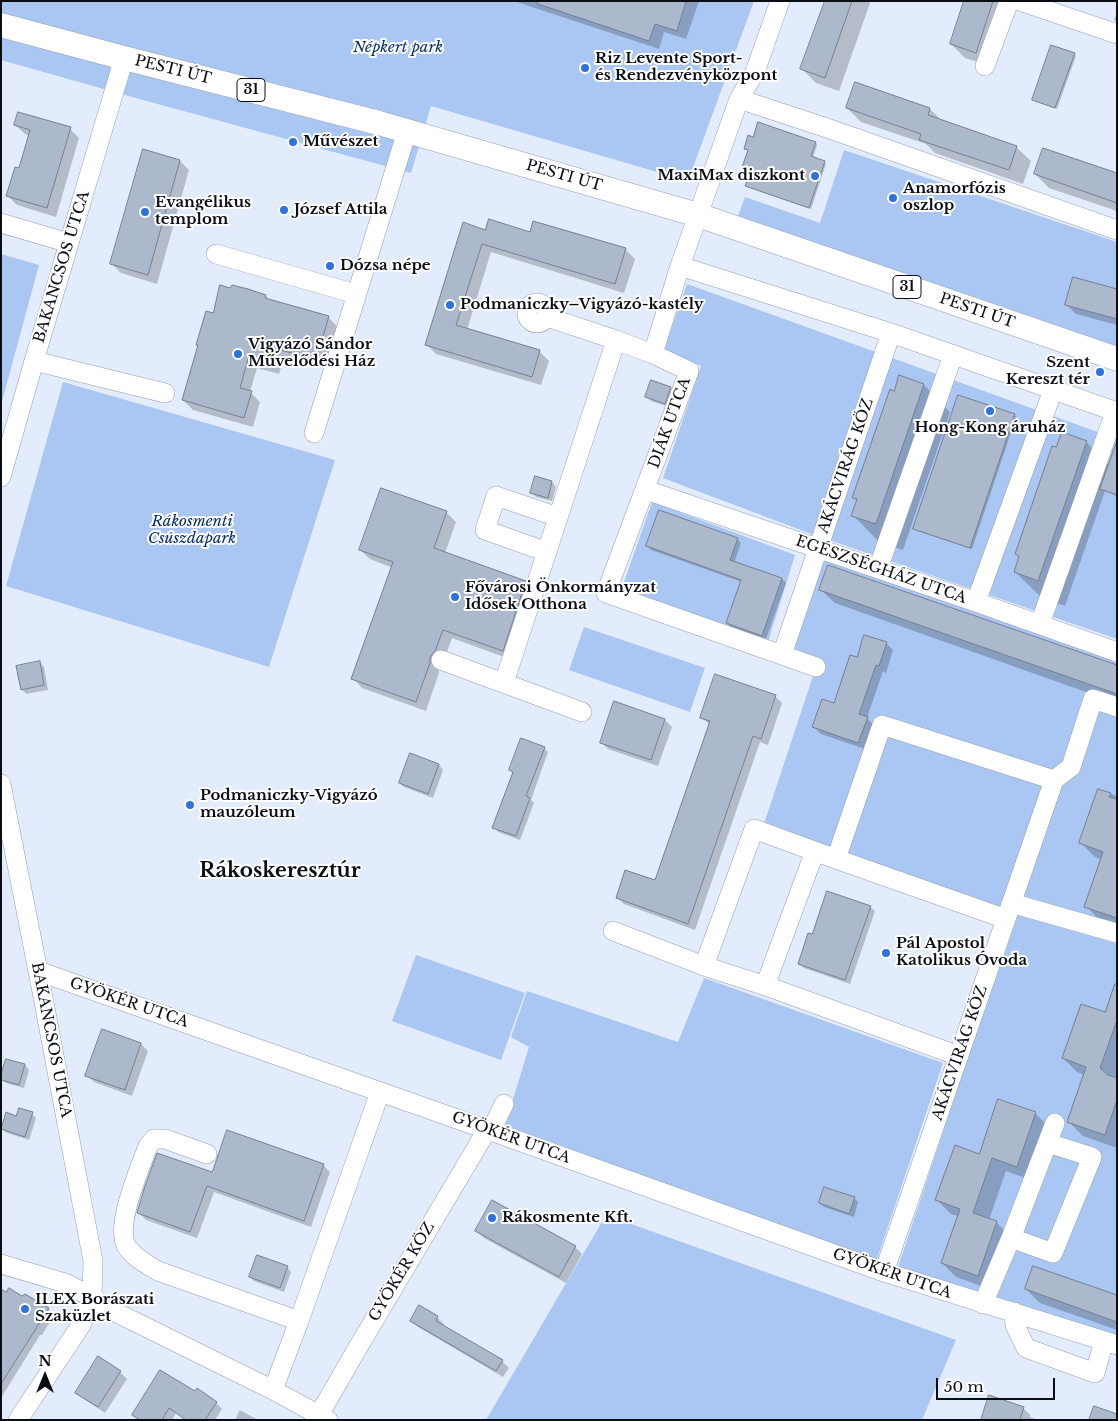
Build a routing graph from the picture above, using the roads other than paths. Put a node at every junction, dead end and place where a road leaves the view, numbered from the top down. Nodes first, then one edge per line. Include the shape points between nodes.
1 (780, 1) edge
2 (1009, 1) edge
3 (1020, 1) edge
4 (1, 25) edge
5 (1117, 34) edge
6 (124, 58) junction
7 (985, 66) dead end
8 (739, 99) junction
9 (407, 131) junction
10 (698, 215) junction
11 (1, 223) edge
12 (1117, 230) edge
13 (69, 243) junction
14 (216, 254) dead end
15 (680, 266) junction
16 (356, 294) junction
17 (546, 317) dead end
18 (891, 333) junction
19 (616, 340) junction
20 (652, 354) junction
21 (953, 355) junction
22 (1117, 359) edge
23 (34, 362) junction
24 (1053, 390) junction
25 (165, 393) dead end
26 (1116, 412) edge
27 (314, 433) dead end
28 (1, 477) edge
29 (646, 490) junction
30 (558, 517) junction
31 (818, 549) junction
32 (547, 552) junction
33 (878, 569) junction
34 (976, 602) junction
35 (1040, 624) junction
36 (1117, 652) edge
37 (782, 655) junction
38 (441, 660) dead end
39 (816, 667) dead end
40 (504, 683) junction
41 (1117, 707) edge
42 (582, 712) dead end
43 (1054, 780) junction
44 (1, 784) edge
45 (815, 851) junction
46 (836, 860) junction
47 (1008, 911) junction
48 (613, 931) dead end
49 (1117, 933) edge
50 (704, 966) junction
51 (38, 971) junction
52 (765, 986) junction
53 (959, 1056) junction
54 (380, 1092) junction
55 (504, 1104) dead end
56 (1055, 1123) dead end
57 (489, 1131) junction
58 (1048, 1143) junction
59 (207, 1154) dead end
60 (1011, 1238) junction
61 (1, 1264) edge
62 (884, 1272) junction
63 (92, 1297) junction
64 (983, 1304) junction
65 (1014, 1312) junction
66 (299, 1321) junction
67 (1111, 1343) edge
68 (273, 1390) junction
69 (324, 1418) edge
70 (18, 1420) edge

1 - 8 street via 755,72
2 - 7 street
3 - 5 street
4 - 6 main road, PESTI ÚT / 31
6 - 9 main road, PESTI ÚT / 31
6 - 13 street, BAKANCSOS UTCA
8 - 10 street
8 - 12 street
9 - 10 main road, PESTI ÚT / 31
9 - 16 street
10 - 15 street
10 - 22 main road, PESTI ÚT / 31
11 - 13 street
13 - 23 street, BAKANCSOS UTCA
14 - 16 street
15 - 18 street
15 - 20 street
16 - 27 street
17 - 19 street
18 - 21 street
18 - 31 street, AKÁCVIRÁG KÖZ
19 - 20 street
19 - 30 street
20 - 29 street, DIÁK UTCA via 689,371
21 - 24 street
21 - 33 street
23 - 25 street
23 - 28 street, BAKANCSOS UTCA
24 - 26 street
24 - 34 street
26 - 35 street
29 - 31 street, EGÉSZSÉGHÁZ UTCA
29 - 37 street, DIÁK UTCA via 606,593
30 - 32 street
30 - 32 street via 496,496 485,530
31 - 33 street, EGÉSZSÉGHÁZ UTCA
31 - 37 street, AKÁCVIRÁG KÖZ
32 - 40 street
33 - 34 street, EGÉSZSÉGHÁZ UTCA
34 - 35 street, EGÉSZSÉGHÁZ UTCA
35 - 36 street, EGÉSZSÉGHÁZ UTCA
37 - 39 street
38 - 40 street
40 - 42 street
41 - 43 street, AKÁCVIRÁG KÖZ via 1093,699 1071,767
43 - 46 street via 882,726
43 - 47 street, AKÁCVIRÁG KÖZ
44 - 51 street, BAKANCSOS UTCA
45 - 46 street
45 - 50 street via 754,829
45 - 52 street
46 - 47 street
47 - 49 street
47 - 53 street, AKÁCVIRÁG KÖZ
48 - 50 street
50 - 52 street
51 - 54 street, GYÖKÉR UTCA
51 - 63 street, BAKANCSOS UTCA via 93,1261
52 - 53 street
53 - 62 street, AKÁCVIRÁG KÖZ
54 - 57 street, GYÖKÉR UTCA
54 - 66 street
55 - 57 street, GYÖKÉR KÖZ
56 - 58 street
57 - 62 street, GYÖKÉR UTCA
57 - 69 street, GYÖKÉR KÖZ via 362,1340
58 - 60 street
58 - 60 street via 1092,1157 1053,1253
59 - 66 street via 164,1139 154,1139 148,1146 125,1214 126,1246 138,1259 158,1271
60 - 64 street
61 - 63 street via 65,1283
62 - 64 street, GYÖKÉR UTCA
63 - 68 street via 107,1308
63 - 70 street, BAKANCSOS UTCA via 81,1325
64 - 65 street, GYÖKÉR UTCA
65 - 67 street, GYÖKÉR UTCA
65 - 67 street via 1015,1325 1026,1348 1095,1373
66 - 68 street
68 - 69 street

